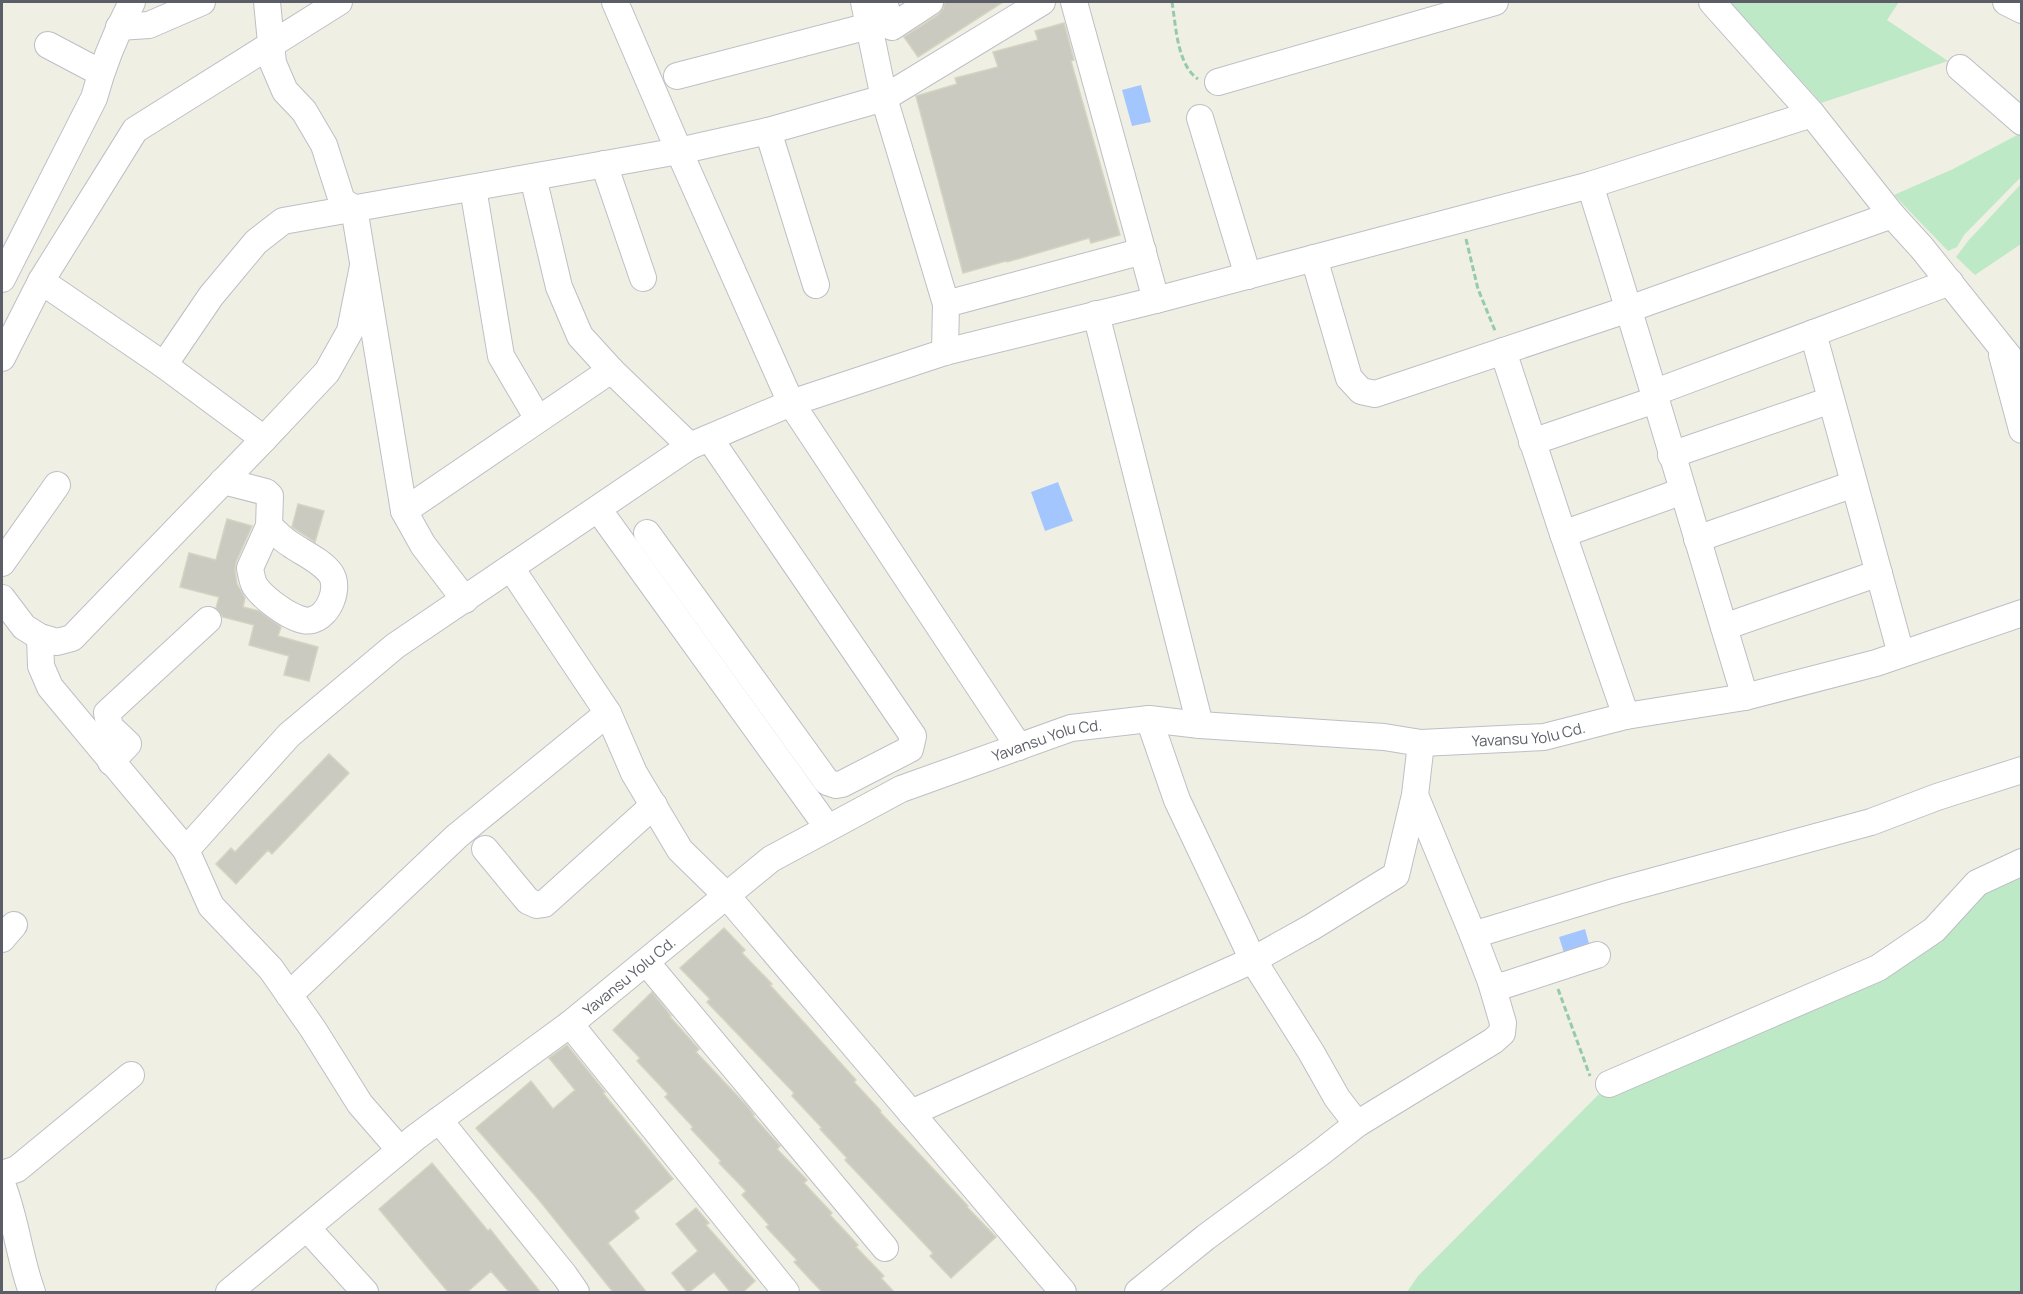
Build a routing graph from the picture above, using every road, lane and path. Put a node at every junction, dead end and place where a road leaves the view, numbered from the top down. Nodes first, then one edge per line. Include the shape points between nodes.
1 (132, 2) edge
2 (202, 2) edge
3 (267, 2) edge
4 (339, 2) edge
5 (615, 2) edge
6 (884, 2) edge
7 (930, 2) edge
8 (1042, 2) edge
9 (1074, 2) edge
10 (1172, 2) edge
11 (1495, 2) edge
12 (1712, 2) edge
13 (2006, 2) edge
14 (2022, 10) edge
15 (866, 14) edge
16 (119, 27) junction
17 (48, 45) dead end
18 (272, 45) junction
19 (1960, 68) dead end
20 (101, 73) junction
21 (677, 76) dead end
22 (1218, 82) joint
23 (884, 98) junction
24 (1812, 114) junction
25 (1200, 118) dead end
26 (2022, 122) edge
27 (768, 130) junction
28 (679, 152) junction
29 (604, 165) junction
30 (533, 177) junction
31 (1590, 185) junction
32 (473, 188) junction
33 (354, 208) junction
34 (1892, 215) junction
35 (1462, 219) junction
36 (1143, 251) junction
37 (1314, 258) junction
38 (363, 266) junction
39 (1248, 276) junction
40 (643, 278) dead end
41 (2, 279) edge
42 (41, 280) junction
43 (1950, 282) junction
44 (816, 285) dead end
45 (1156, 300) junction
46 (946, 304) junction
47 (1629, 309) junction
48 (1096, 314) junction
49 (1813, 333) junction
50 (1999, 344) junction
51 (1503, 351) junction
52 (945, 352) junction
53 (2, 358) edge
54 (164, 365) junction
55 (611, 370) junction
56 (2022, 373) edge
57 (1654, 396) junction
58 (1831, 400) junction
59 (791, 403) junction
60 (538, 419) junction
61 (2022, 430) edge
62 (264, 439) junction
63 (700, 442) junction
64 (1532, 442) junction
65 (1671, 455) junction
66 (223, 481) junction
67 (1854, 484) junction
68 (57, 485) dead end
69 (1683, 491) junction
70 (598, 509) junction
71 (404, 511) junction
72 (269, 526) dead end
73 (647, 532) dead end
74 (1563, 534) junction
75 (1697, 539) junction
76 (2, 563) edge
77 (511, 568) junction
78 (1879, 573) junction
79 (2, 598) edge
80 (465, 600) junction
81 (2022, 613) edge
82 (208, 620) dead end
83 (1724, 627) junction
84 (40, 637) junction
85 (1901, 654) junction
86 (1745, 697) junction
87 (608, 713) junction
88 (1626, 716) junction
89 (1149, 719) junction
90 (1200, 725) junction
91 (1420, 743) junction
92 (1019, 747) junction
93 (111, 762) junction
94 (2022, 770) edge
95 (1415, 795) junction
96 (654, 805) junction
97 (828, 828) junction
98 (485, 849) dead end
99 (186, 850) junction
100 (2022, 862) edge
101 (727, 896) junction
102 (1473, 935) junction
103 (1597, 955) dead end
104 (1253, 960) junction
105 (645, 962) junction
106 (1551, 971) junction
107 (1491, 982) junction
108 (289, 995) junction
109 (570, 1024) junction
110 (131, 1075) dead end
111 (1609, 1084) joint
112 (911, 1113) junction
113 (439, 1120) junction
114 (1357, 1124) junction
115 (400, 1150) junction
116 (2, 1174) edge
117 (2, 1184) edge
118 (307, 1228) junction
119 (885, 1248) dead end
120 (32, 1293) edge
121 (229, 1293) edge
122 (365, 1293) edge
123 (576, 1293) edge
124 (786, 1293) edge
125 (1064, 1293) edge
126 (1138, 1293) edge

1 - 16 street
2 - 16 street via 149,25
3 - 18 street
4 - 18 street
5 - 28 street
6 - 7 street via 892,27
8 - 23 street
9 - 36 street
10 - 22 path via 1186,67 1197,79
11 - 22 street
12 - 24 street
13 - 14 street
15 - 21 street
15 - 23 street
16 - 20 street
17 - 20 street
18 - 33 street via 273,63 285,91 304,111 324,145 342,201
18 - 42 street via 135,130
19 - 26 street
20 - 41 street via 94,98
23 - 27 street
23 - 46 street
24 - 31 street
24 - 34 street
25 - 39 street
27 - 28 street
27 - 44 street
28 - 29 street
28 - 59 street
29 - 30 street
29 - 40 street
30 - 32 street
30 - 55 street via 559,287 580,336
31 - 35 street
31 - 47 street
32 - 33 street
32 - 60 street via 501,356
33 - 38 street
33 - 54 street via 283,221 256,242 211,296
34 - 43 street
34 - 47 street
35 - 37 street
35 - 51 path via 1478,289
36 - 45 street
36 - 46 street
37 - 39 street
37 - 51 street via 1349,378 1361,391 1375,394
38 - 62 street via 350,331 327,372
38 - 71 street
39 - 45 street
42 - 53 street
42 - 54 street
43 - 49 street
43 - 50 street
45 - 48 street
46 - 52 street
47 - 51 street
47 - 57 street
48 - 52 street
48 - 90 street
49 - 57 street
49 - 58 street
50 - 56 street
50 - 61 street
51 - 64 street
52 - 59 street
54 - 62 street
55 - 60 street
55 - 63 street
57 - 64 street
57 - 65 street
58 - 65 street
58 - 67 street
59 - 63 street
59 - 92 street
60 - 71 street
62 - 66 street
63 - 70 street
63 - 73 street via 913,736 910,749 842,784 827,782
64 - 74 street
65 - 69 street
66 - 72 street via 266,492 270,496
66 - 84 street via 72,638 57,642
67 - 75 street
67 - 78 street
68 - 76 street
69 - 74 street
69 - 75 street
70 - 77 street
70 - 97 street
71 - 80 street via 423,545
74 - 88 street
75 - 83 street
77 - 80 street
77 - 87 street
78 - 83 street
78 - 85 street
79 - 84 street via 24,627
80 - 99 street via 394,646 289,735
81 - 85 street, Yavansu Yolu Cd.
82 - 93 street via 106,713 110,727 128,744
83 - 86 street
84 - 93 street via 42,666 50,687
85 - 86 street, Yavansu Yolu Cd.
86 - 88 street, Yavansu Yolu Cd.
87 - 96 street via 634,773
87 - 108 street via 457,836
88 - 91 street, Yavansu Yolu Cd. via 1544,737
89 - 90 street, Yavansu Yolu Cd.
89 - 92 street, Yavansu Yolu Cd. via 1071,728
89 - 104 street via 1177,800
90 - 91 street, Yavansu Yolu Cd. via 1384,737
91 - 95 street
92 - 97 street, Yavansu Yolu Cd. via 901,789
93 - 99 street
94 - 102 street via 1872,822 1617,891
95 - 102 street
95 - 104 street via 1396,875
96 - 98 street via 544,904 528,901
96 - 101 street via 680,850
97 - 101 street, Yavansu Yolu Cd. via 771,859
99 - 108 street via 211,906 271,969
100 - 111 street via 1977,884 1934,930 1878,968
101 - 105 street, Yavansu Yolu Cd.
101 - 112 street
102 - 107 street
103 - 106 street
104 - 112 street
104 - 114 street
105 - 109 street, Yavansu Yolu Cd.
105 - 119 street
106 - 107 street via 1502,986
106 - 111 path via 1592,1080
107 - 114 street via 1503,1023 1502,1033
108 - 115 street via 360,1104
109 - 113 street, Yavansu Yolu Cd.
109 - 124 street
110 - 116 street via 17,1169
112 - 125 street
113 - 115 street, Yavansu Yolu Cd.
113 - 123 street
114 - 126 street
115 - 118 street, Yavansu Yolu Cd.
117 - 120 street
118 - 121 street, Yavansu Yolu Cd.
118 - 122 street

